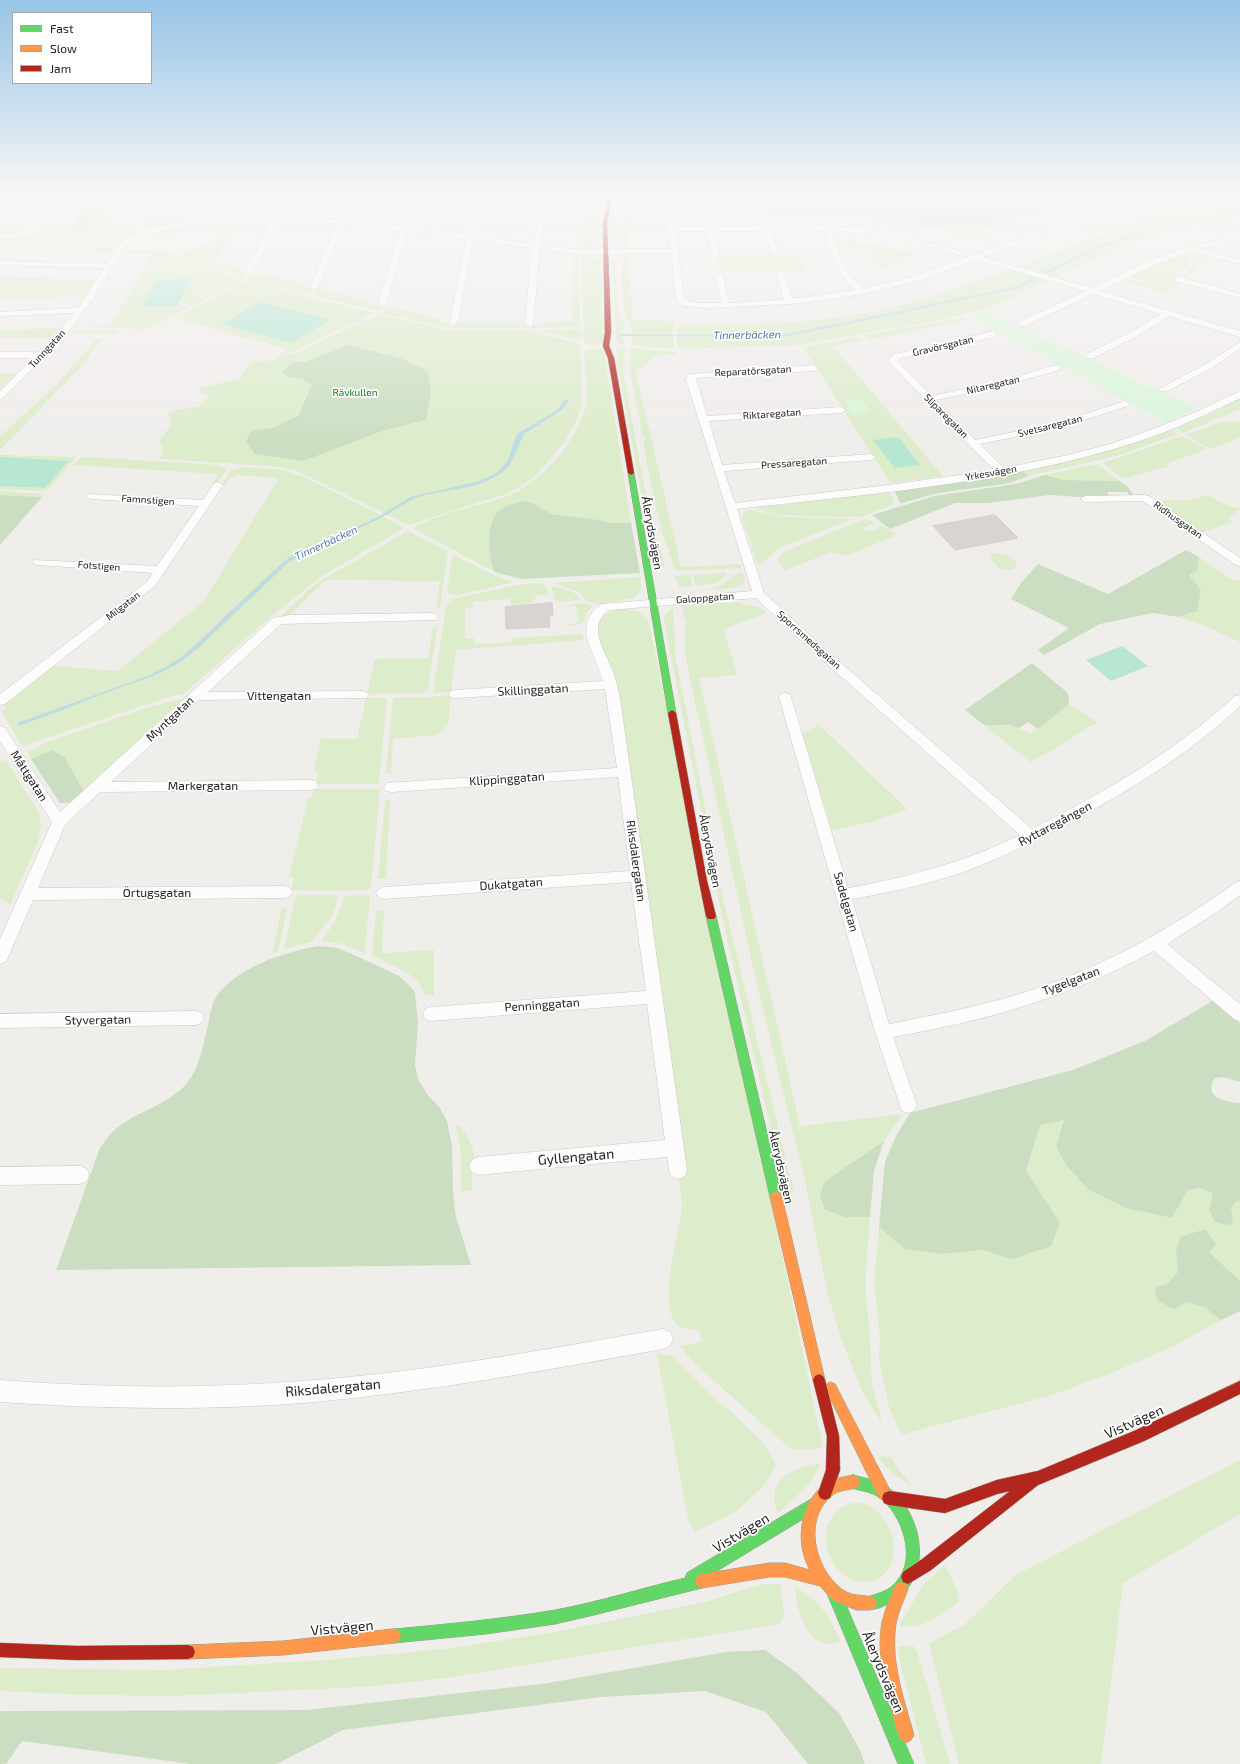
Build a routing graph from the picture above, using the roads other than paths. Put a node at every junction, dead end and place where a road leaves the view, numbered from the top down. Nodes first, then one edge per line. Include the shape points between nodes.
1 (102, 278) edge
2 (318, 278) edge
3 (390, 278) edge
4 (462, 278) edge
5 (533, 278) edge
6 (607, 278) edge
7 (677, 278) edge
8 (720, 278) edge
9 (782, 278) edge
10 (847, 278) edge
11 (917, 278) edge
12 (1048, 278) edge
13 (1119, 278) edge
14 (1178, 279) dead end
15 (314, 287) dead end
16 (1092, 291) junction
17 (862, 292) junction
18 (1240, 296) edge
19 (789, 302) junction
20 (382, 304) dead end
21 (725, 305) junction
22 (80, 310) junction
23 (1168, 313) junction
24 (0, 314) edge
25 (454, 322) dead end
26 (529, 324) dead end
27 (1022, 324) dead end
28 (993, 334) dead end
29 (1240, 334) edge
30 (1240, 345) edge
31 (0, 355) edge
32 (42, 355) junction
33 (1090, 356) dead end
34 (893, 359) joint
35 (814, 368) dead end
36 (1056, 368) dead end
37 (692, 376) joint
38 (1164, 389) dead end
39 (1240, 394) edge
40 (0, 396) edge
41 (929, 399) junction
42 (1125, 404) dead end
43 (841, 410) dead end
44 (703, 418) junction
45 (973, 443) junction
46 (871, 458) dead end
47 (718, 468) junction
48 (1002, 472) junction
49 (218, 485) dead end
50 (91, 496) dead end
51 (1085, 500) dead end
52 (206, 504) junction
53 (731, 507) junction
54 (38, 562) dead end
55 (1240, 563) edge
56 (161, 570) junction
57 (759, 594) junction
58 (652, 602) junction
59 (432, 617) dead end
60 (610, 685) junction
61 (455, 694) dead end
62 (362, 695) dead end
63 (195, 696) junction
64 (785, 697) dead end
65 (1240, 699) edge
66 (0, 701) edge
67 (0, 731) edge
68 (624, 772) junction
69 (311, 785) dead end
70 (96, 787) junction
71 (391, 787) dead end
72 (59, 822) junction
73 (1031, 837) junction
74 (637, 876) junction
75 (1240, 887) edge
76 (285, 892) dead end
77 (384, 893) dead end
78 (28, 894) junction
79 (844, 895) junction
80 (1155, 943) junction
81 (0, 957) edge
82 (654, 997) junction
83 (431, 1014) dead end
84 (1240, 1014) edge
85 (196, 1018) dead end
86 (0, 1021) edge
87 (883, 1032) junction
88 (908, 1105) dead end
89 (675, 1148) junction
90 (478, 1166) dead end
91 (678, 1170) dead end
92 (80, 1175) dead end
93 (0, 1176) edge
94 (663, 1339) dead end
95 (810, 1344) junction
96 (1240, 1387) edge
97 (0, 1391) edge
98 (1038, 1478) junction
99 (825, 1493) junction
100 (886, 1495) junction
101 (815, 1504) junction
102 (908, 1577) junction
103 (823, 1580) junction
104 (681, 1585) junction
105 (901, 1589) junction
106 (833, 1591) junction
107 (0, 1650) edge
108 (906, 1764) edge
109 (912, 1764) edge

1 - 22 street, Tunngatan
2 - 15 street
3 - 20 street
4 - 25 street
5 - 26 street
6 - 58 main road, Ålerydsvägen via 606,348 611,358
7 - 21 street via 682,302
8 - 21 street
9 - 19 street
10 - 17 street
11 - 17 street
12 - 16 street
13 - 16 street
14 - 18 street
16 - 23 street
16 - 27 street
17 - 19 street
19 - 21 street
22 - 24 street
22 - 32 street, Tunngatan
23 - 29 street
23 - 33 street via 1136,333
28 - 34 street, Gravörsgatan
30 - 38 street via 1207,367
31 - 32 street
32 - 40 street, Tunngatan
34 - 41 street, Sliparegatan via 894,364
35 - 37 street, Reparatörsgatan
36 - 41 street, Nitaregatan via 1003,383
37 - 44 street, Sporrsmedsgatan
39 - 48 street, Yrkesvägen via 1187,420 1140,437
41 - 45 street, Sliparegatan
42 - 45 street, Svetsaregatan via 1059,424
43 - 44 street, Riktaregatan
44 - 47 street, Sporrsmedsgatan
45 - 48 street, Sliparegatan
46 - 47 street, Pressaregatan
47 - 53 street, Sporrsmedsgatan
48 - 53 street, Yrkesvägen
49 - 52 street, Milgatan
50 - 52 street, Famnstigen
51 - 55 street, Ridhusgatan via 1145,498
52 - 56 street, Milgatan
53 - 57 street, Sporrsmedsgatan
54 - 56 street, Fotstigen
56 - 66 street, Milgatan via 151,584
57 - 58 street, Galoppgatan
57 - 73 street, Sporrsmedsgatan via 822,653
58 - 60 street, Riksdalergatan via 606,607 596,612 591,621 594,644
58 - 95 main road, Ålerydsvägen via 703,881
59 - 63 street, Myntgatan via 282,620 270,627
60 - 61 street, Skillinggatan
60 - 68 street, Riksdalergatan
62 - 63 street, Vittengatan
63 - 70 street, Myntgatan
64 - 79 street, Sadelgatan
65 - 73 street, Ryttaregången via 1169,757 1080,812
67 - 72 street, Måttgatan
68 - 71 street, Klippinggatan
68 - 74 street, Riksdalergatan
69 - 70 street, Markergatan
70 - 72 street, Myntgatan
72 - 78 street, Myntgatan
73 - 79 street, Ryttaregången via 940,874 895,886
74 - 77 street, Dukatgatan
74 - 82 street, Riksdalergatan
75 - 80 street, Tygelgatan
76 - 78 street, Örtugsgatan
78 - 81 street, Myntgatan
79 - 87 street, Sadelgatan
80 - 84 street
80 - 87 street, Tygelgatan via 1112,966 1029,997 988,1009
82 - 83 street, Penninggatan
82 - 89 street, Riksdalergatan
85 - 86 street, Styvergatan
87 - 88 street, Sadelgatan
89 - 90 street, Gyllengatan
89 - 91 street, Riksdalergatan
92 - 93 street
94 - 97 street, Riksdalergatan via 430,1378 315,1391 194,1398 136,1398
95 - 99 main road, Ålerydsvägen via 833,1436 833,1470
95 - 100 main road, Ålerydsvägen
96 - 98 main road, Vistvägen via 1139,1436
98 - 100 main road, Vistvägen via 997,1487 945,1506 930,1506
98 - 102 main road, Vistvägen
99 - 100 main road via 838,1485 853,1482 869,1485
99 - 101 main road
100 - 102 main road via 900,1510 908,1526 912,1555
101 - 103 main road via 809,1522 808,1542 813,1562
101 - 104 main road, Vistvägen
102 - 105 main road
103 - 104 main road, Vistvägen via 785,1570 769,1570
103 - 106 main road
104 - 107 main road, Vistvägen via 578,1612 485,1627 390,1638 283,1648 177,1653
105 - 106 main road via 886,1601 869,1605 850,1602
105 - 109 main road, Ålerydsvägen via 887,1637 889,1659
106 - 108 main road, Ålerydsvägen

